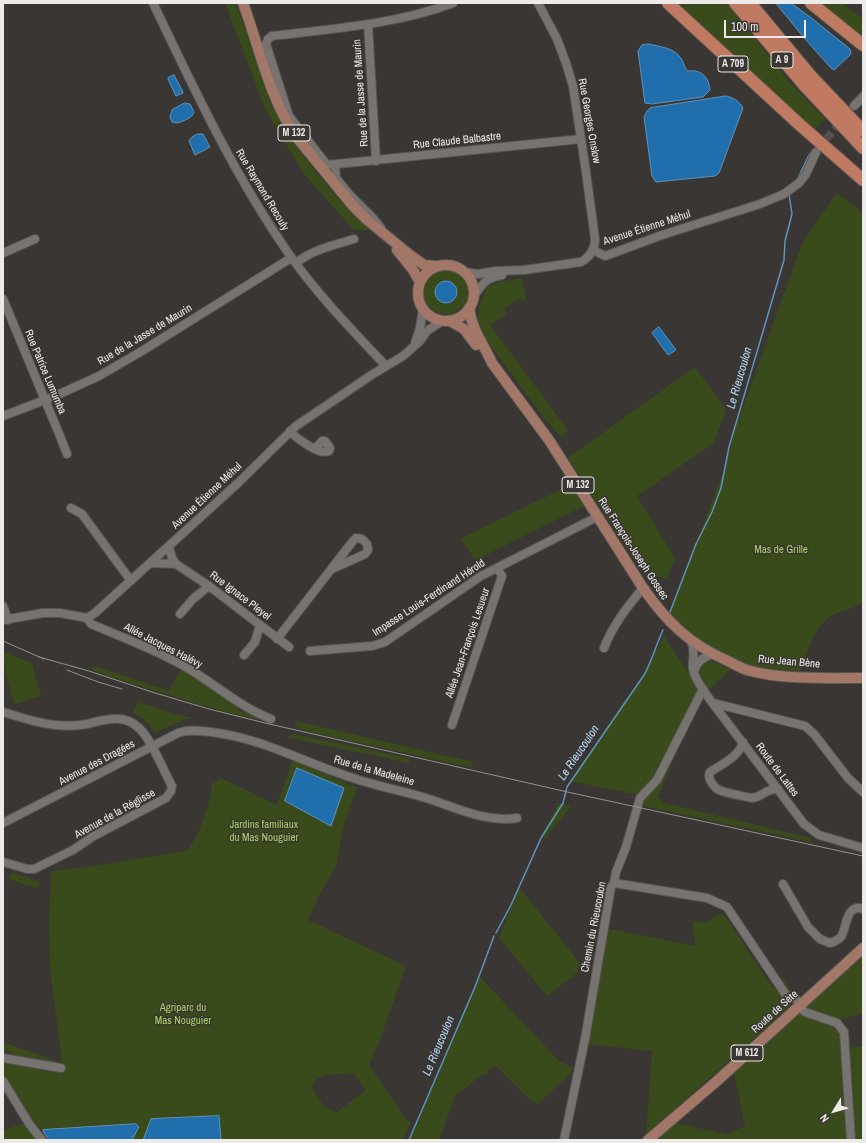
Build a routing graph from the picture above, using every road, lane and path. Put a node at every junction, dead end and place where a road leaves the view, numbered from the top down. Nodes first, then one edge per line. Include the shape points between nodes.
1 (153, 3) edge
2 (243, 3) edge
3 (453, 3) edge
4 (538, 3) edge
5 (668, 3) edge
6 (735, 3) edge
7 (750, 3) edge
8 (811, 3) edge
9 (368, 24) junction
10 (863, 45) edge
11 (863, 97) edge
12 (854, 106) dead end
13 (863, 131) edge
14 (581, 139) junction
15 (863, 148) edge
16 (816, 152) tunnel mouth
17 (376, 161) junction
18 (335, 165) junction
19 (863, 180) edge
20 (387, 237) junction
21 (35, 239) dead end
22 (354, 239) dead end
23 (593, 250) junction
24 (3, 253) edge
25 (294, 260) junction
26 (436, 266) junction
27 (512, 271) junction
28 (465, 272) junction
29 (420, 282) junction
30 (474, 296) junction
31 (3, 299) edge
32 (470, 308) junction
33 (423, 309) junction
34 (446, 321) junction
35 (415, 345) junction
36 (492, 363) junction
37 (386, 366) junction
38 (45, 400) junction
39 (3, 416) edge
40 (290, 432) junction
41 (315, 449) dead end
42 (67, 454) dead end
43 (71, 508) dead end
44 (597, 518) junction
45 (169, 546) junction
46 (151, 563) junction
47 (176, 564) junction
48 (497, 568) junction
49 (332, 569) dead end
50 (131, 581) junction
51 (209, 586) junction
52 (643, 588) junction
53 (3, 606) edge
54 (659, 611) joint
55 (180, 614) dead end
56 (87, 618) junction
57 (6, 620) edge
58 (260, 625) junction
59 (277, 639) junction
60 (691, 641) junction
61 (289, 647) dead end
62 (604, 648) dead end
63 (310, 651) dead end
64 (712, 654) junction
65 (244, 655) dead end
66 (695, 676) junction
67 (863, 678) edge
68 (703, 689) junction
69 (713, 702) junction
70 (3, 712) edge
71 (271, 719) dead end
72 (452, 725) dead end
73 (204, 731) joint
74 (742, 742) junction
75 (152, 747) junction
76 (778, 789) junction
77 (863, 792) edge
78 (517, 818) dead end
79 (3, 823) edge
80 (863, 848) edge
81 (3, 862) edge
82 (614, 883) junction
83 (783, 884) dead end
84 (863, 909) edge
85 (863, 948) edge
86 (799, 1005) junction
87 (3, 1058) edge
88 (61, 1068) dead end
89 (3, 1081) edge
90 (42, 1140) edge
91 (564, 1140) edge
92 (648, 1140) edge
93 (851, 1140) edge

1 - 25 street, Rue Raymond Recouly via 231,161
2 - 20 main road, M 132 via 283,116 353,206
3 - 9 street via 427,12
4 - 14 street, Rue Georges Onslow via 566,63 573,86
5 - 19 highway, A 709
6 - 15 highway, A 9 via 804,85
7 - 13 highway, A 9 via 810,75
8 - 10 highway
9 - 17 street, Rue de la Jasse de Maurin
9 - 18 street via 272,36 266,44 289,116 327,165
11 - 12 street
14 - 17 street, Rue Claude Balbastre
14 - 23 street, Rue Georges Onslow via 595,239
16 - 23 street, Avenue Étienne Méhul via 800,183 760,204 662,235 608,256
17 - 18 street, Rue Claude Balbastre
18 - 20 street via 336,178 378,223
20 - 26 main road, M 132 via 424,265
20 - 29 main road, M 132
21 - 24 street
22 - 25 street, Rue de la Jasse de Maurin
23 - 27 street, Avenue Étienne Méhul via 588,258 581,262
25 - 37 street, Rue Raymond Recouly via 338,316
25 - 38 street, Rue de la Jasse de Maurin via 99,376
26 - 28 main road via 450,265
26 - 29 main road via 428,271
27 - 28 street, Avenue Étienne Méhul via 478,274
27 - 30 street, Avenue Étienne Méhul via 485,281
28 - 30 main road via 473,284
29 - 33 main road via 418,296
30 - 32 main road
31 - 38 street, Rue Patrice Lumumba
32 - 34 main road via 459,318
32 - 36 main road, Rue François-Joseph Gossec / M 132 via 476,335
33 - 34 main road via 433,318
33 - 35 street
34 - 35 street, Avenue Étienne Méhul via 427,330
34 - 36 main road, Rue François-Joseph Gossec / M 132 via 464,329
35 - 37 street, Avenue Étienne Méhul
36 - 44 main road, Rue François-Joseph Gossec / M 132 via 549,440
37 - 40 street, Avenue Étienne Méhul
38 - 39 street, Rue de la Jasse de Maurin
38 - 42 street, Rue Patrice Lumumba
40 - 41 street
40 - 45 street, Avenue Étienne Méhul
43 - 50 street via 82,514
44 - 48 street, Impasse Louis-Ferdinand Hérold
44 - 52 main road, Rue François-Joseph Gossec / M 132
45 - 46 street, Avenue Étienne Méhul
45 - 47 street
46 - 47 street
46 - 50 street, Avenue Étienne Méhul
47 - 51 street, Rue Ignace Pleyel
48 - 63 street, Impasse Louis-Ferdinand Hérold via 481,576 385,642 372,646
48 - 72 street, Allée Jean-François Lesueur via 502,576
49 - 59 street
50 - 56 street, Avenue Étienne Méhul
51 - 55 street
51 - 58 street, Rue Ignace Pleyel
52 - 54 main road, Rue François-Joseph Gossec / M 132
52 - 62 street via 615,624
53 - 57 street
54 - 60 main road, Rue Jean Bène / M 132
56 - 57 street via 43,613
56 - 71 street, Allée Jacques Halévy via 91,624 191,670 232,699
58 - 59 street, Rue Ignace Pleyel
58 - 65 street via 255,642
59 - 61 street, Rue Ignace Pleyel
60 - 64 main road, Rue Jean Bène / M 132
60 - 66 street via 694,645
64 - 66 street via 703,658 696,666
64 - 67 main road, Rue Jean Bène via 746,670 775,675
66 - 68 street, Route de Lattes
68 - 69 street, Route de Lattes
68 - 82 street, Chemin du Rieucoulon via 657,780 640,798
69 - 74 street, Route de Lattes
69 - 77 street via 805,726 848,778
70 - 75 street, Avenue de la Réglisse via 58,725 123,719 140,729
73 - 75 street, Avenue des Dragées via 186,730
73 - 78 street, Rue de la Madeleine via 259,742 349,777 408,792 488,819
74 - 76 street, Route de Lattes
74 - 76 street via 741,749 736,754 708,775 716,788 752,798
75 - 79 street, Avenue des Dragées
75 - 81 street, Avenue de la Réglisse via 172,786 166,798 34,869
76 - 80 street, Route de Lattes via 813,832
82 - 86 street via 707,898 727,907 786,995 796,999
82 - 91 street, Chemin du Rieucoulon via 611,887 585,1039
83 - 84 street via 808,926 820,939 830,943 841,936 849,912 859,907
85 - 86 main road, Route de Sète / M 612
86 - 92 main road, Route de Sète / M 612 via 717,1082
86 - 93 street via 805,1012 837,1023 844,1032
87 - 88 street
89 - 90 street

